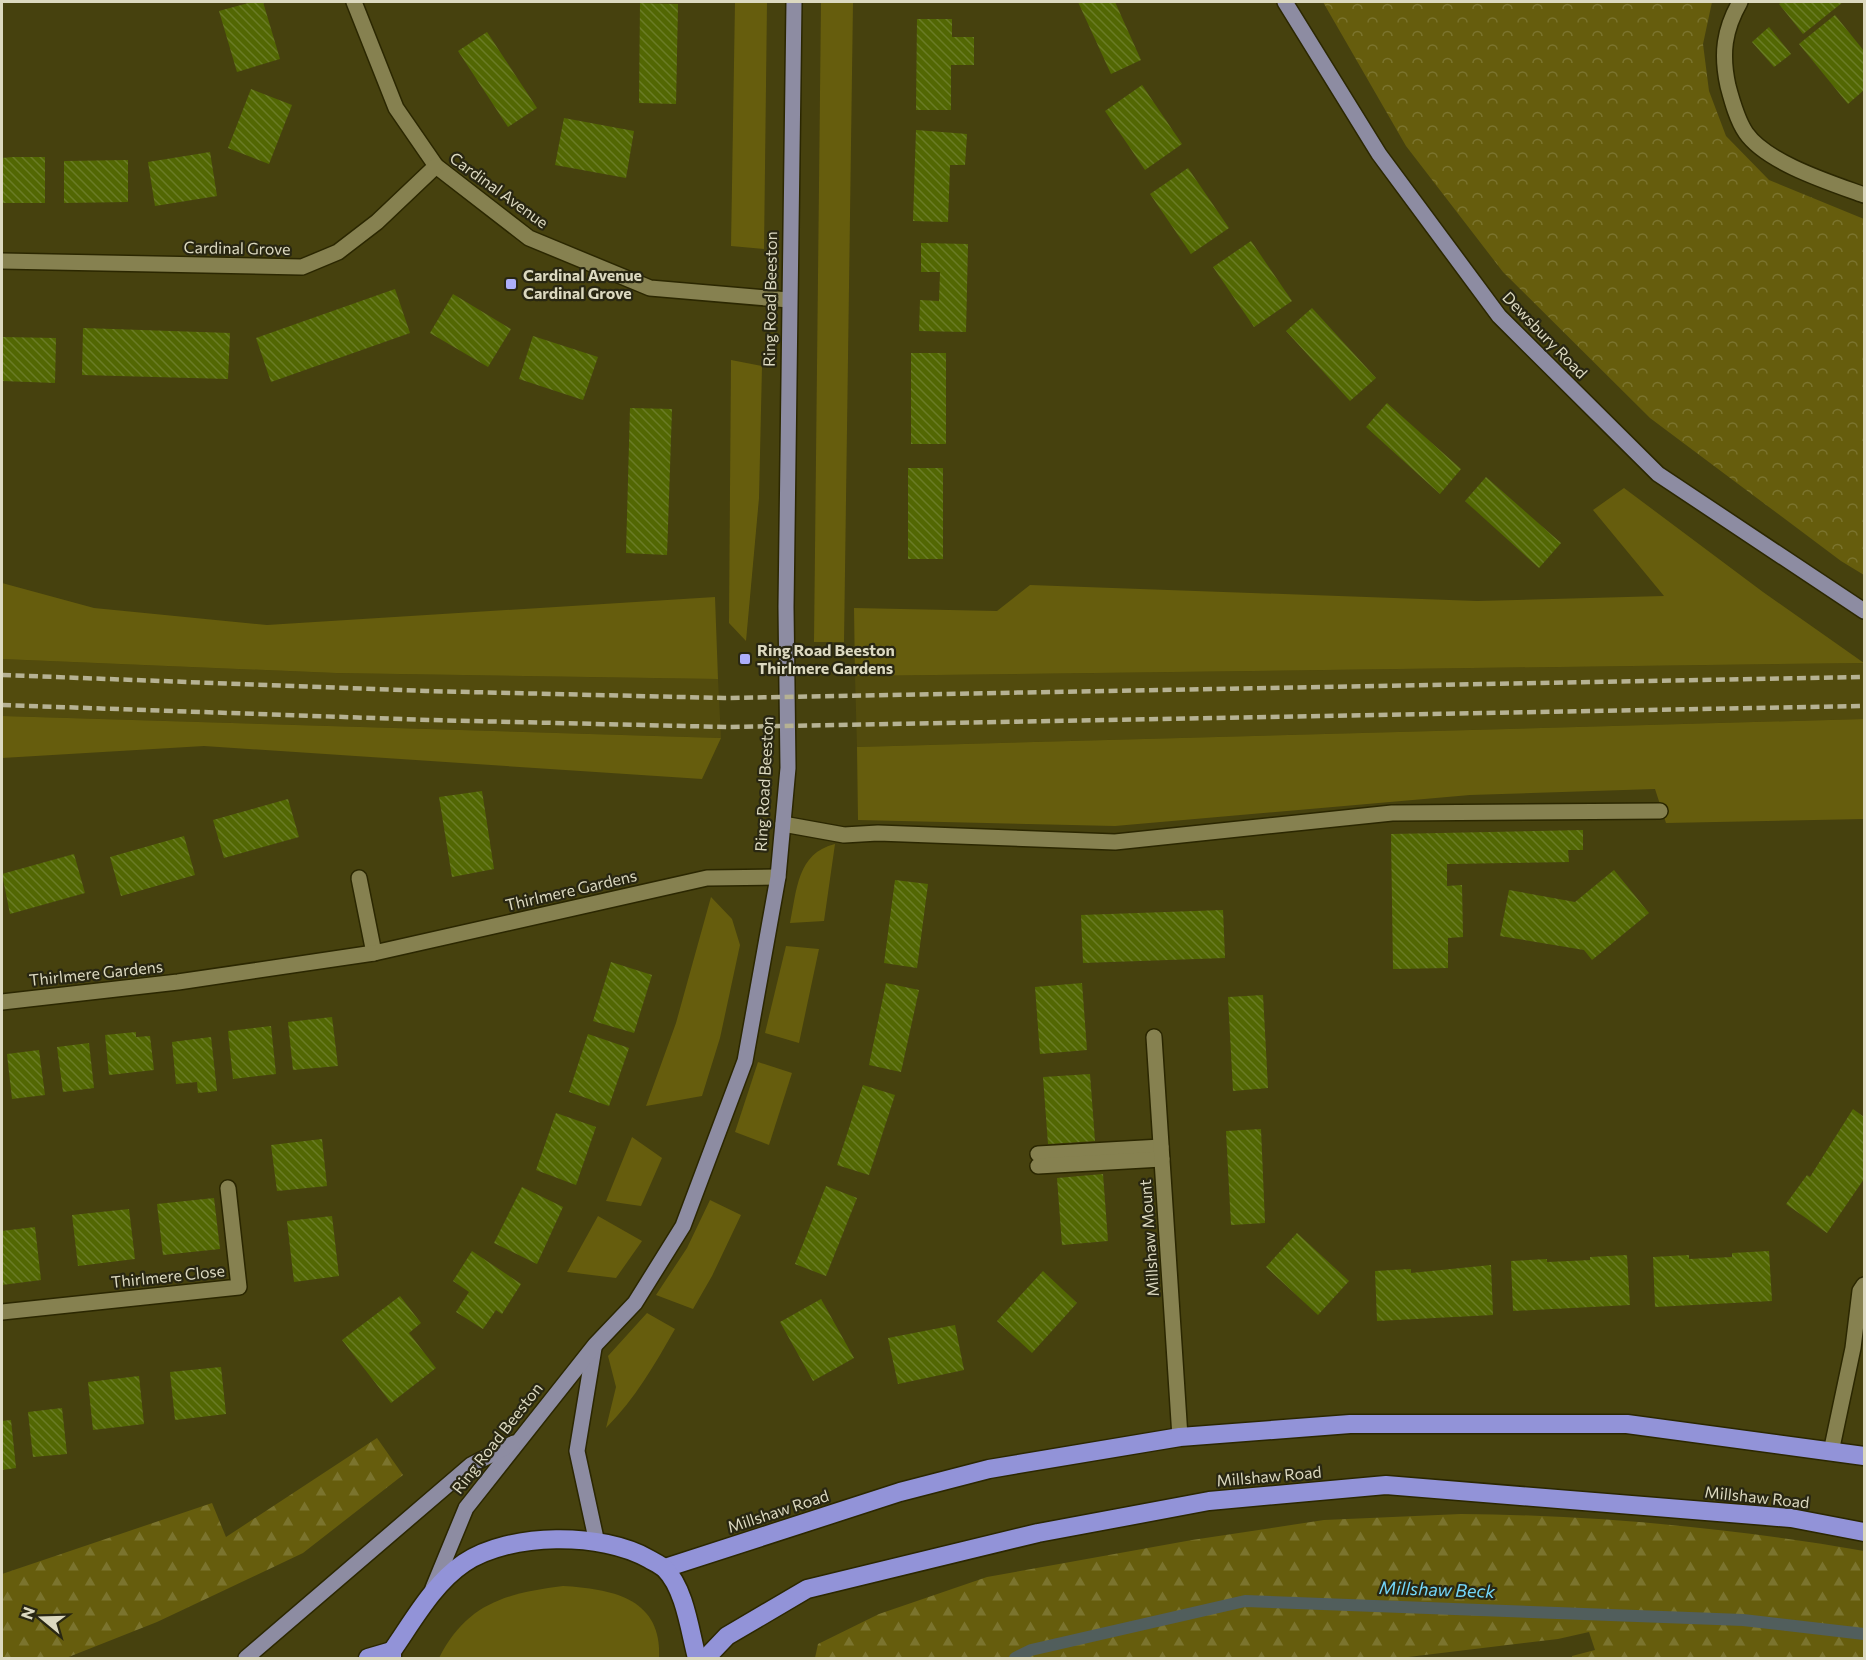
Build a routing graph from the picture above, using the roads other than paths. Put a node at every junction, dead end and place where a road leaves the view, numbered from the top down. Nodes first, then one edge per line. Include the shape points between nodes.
1 (354, 2) edge
2 (794, 2) edge
3 (1285, 2) edge
4 (1740, 2) edge
5 (435, 166) junction
6 (1864, 195) edge
7 (2, 261) edge
8 (789, 300) junction
9 (1864, 611) edge
10 (1660, 811) dead end
11 (783, 824) junction
12 (778, 877) junction
13 (359, 878) dead end
14 (374, 953) junction
15 (2, 1002) edge
16 (1154, 1037) dead end
17 (1161, 1153) junction
18 (1038, 1160) dead end
19 (228, 1188) dead end
20 (1864, 1285) edge
21 (2, 1312) edge
22 (594, 1345) junction
23 (1859, 1349) edge
24 (1180, 1437) junction
25 (518, 1441) junction
26 (1831, 1452) junction
27 (1864, 1456) edge
28 (1864, 1532) edge
29 (597, 1543) junction
30 (665, 1568) junction
31 (429, 1597) junction
32 (392, 1655) edge
33 (246, 1659) edge
34 (368, 1659) edge
35 (696, 1659) edge
36 (706, 1659) edge

1 - 5 street, Cardinal Avenue via 396,108
2 - 8 main road, Ring Road Beeston
3 - 9 main road, Dewsbury Road via 1378,154 1499,316 1658,474
4 - 6 street via 1731,18 1722,60 1731,100 1747,134 1775,157
5 - 7 street, Cardinal Grove via 338,252 302,267
5 - 8 street, Cardinal Avenue via 529,238 650,288
8 - 11 main road, Ring Road Beeston via 788,768
10 - 11 street via 1392,813 1115,842 844,835
11 - 12 main road, Ring Road Beeston
12 - 14 street, Thirlmere Gardens via 707,878
12 - 22 main road, Ring Road Beeston via 745,1061 699,1186 683,1226 635,1303
13 - 14 street
14 - 15 street, Thirlmere Gardens via 178,982
16 - 17 street, Millshaw Mount
17 - 18 street
17 - 24 street, Millshaw Mount
19 - 21 street, Thirlmere Close via 239,1287
20 - 23 street via 1860,1291
22 - 25 main road, Ring Road Beeston
22 - 29 main road via 577,1451
23 - 26 street
24 - 26 highway, Millshaw Road via 1350,1424 1627,1424
24 - 30 highway, Millshaw Road via 989,1469 900,1492
25 - 31 main road, Ring Road Beeston via 466,1508
25 - 33 main road via 471,1466
26 - 27 highway, Millshaw Road
28 - 36 highway, Millshaw Road via 1791,1518 1386,1485 1209,1502 1038,1533 807,1589 727,1636
29 - 30 highway via 633,1550
29 - 31 highway via 551,1539 502,1547 465,1563
30 - 35 highway via 683,1601
31 - 32 highway
32 - 34 highway

